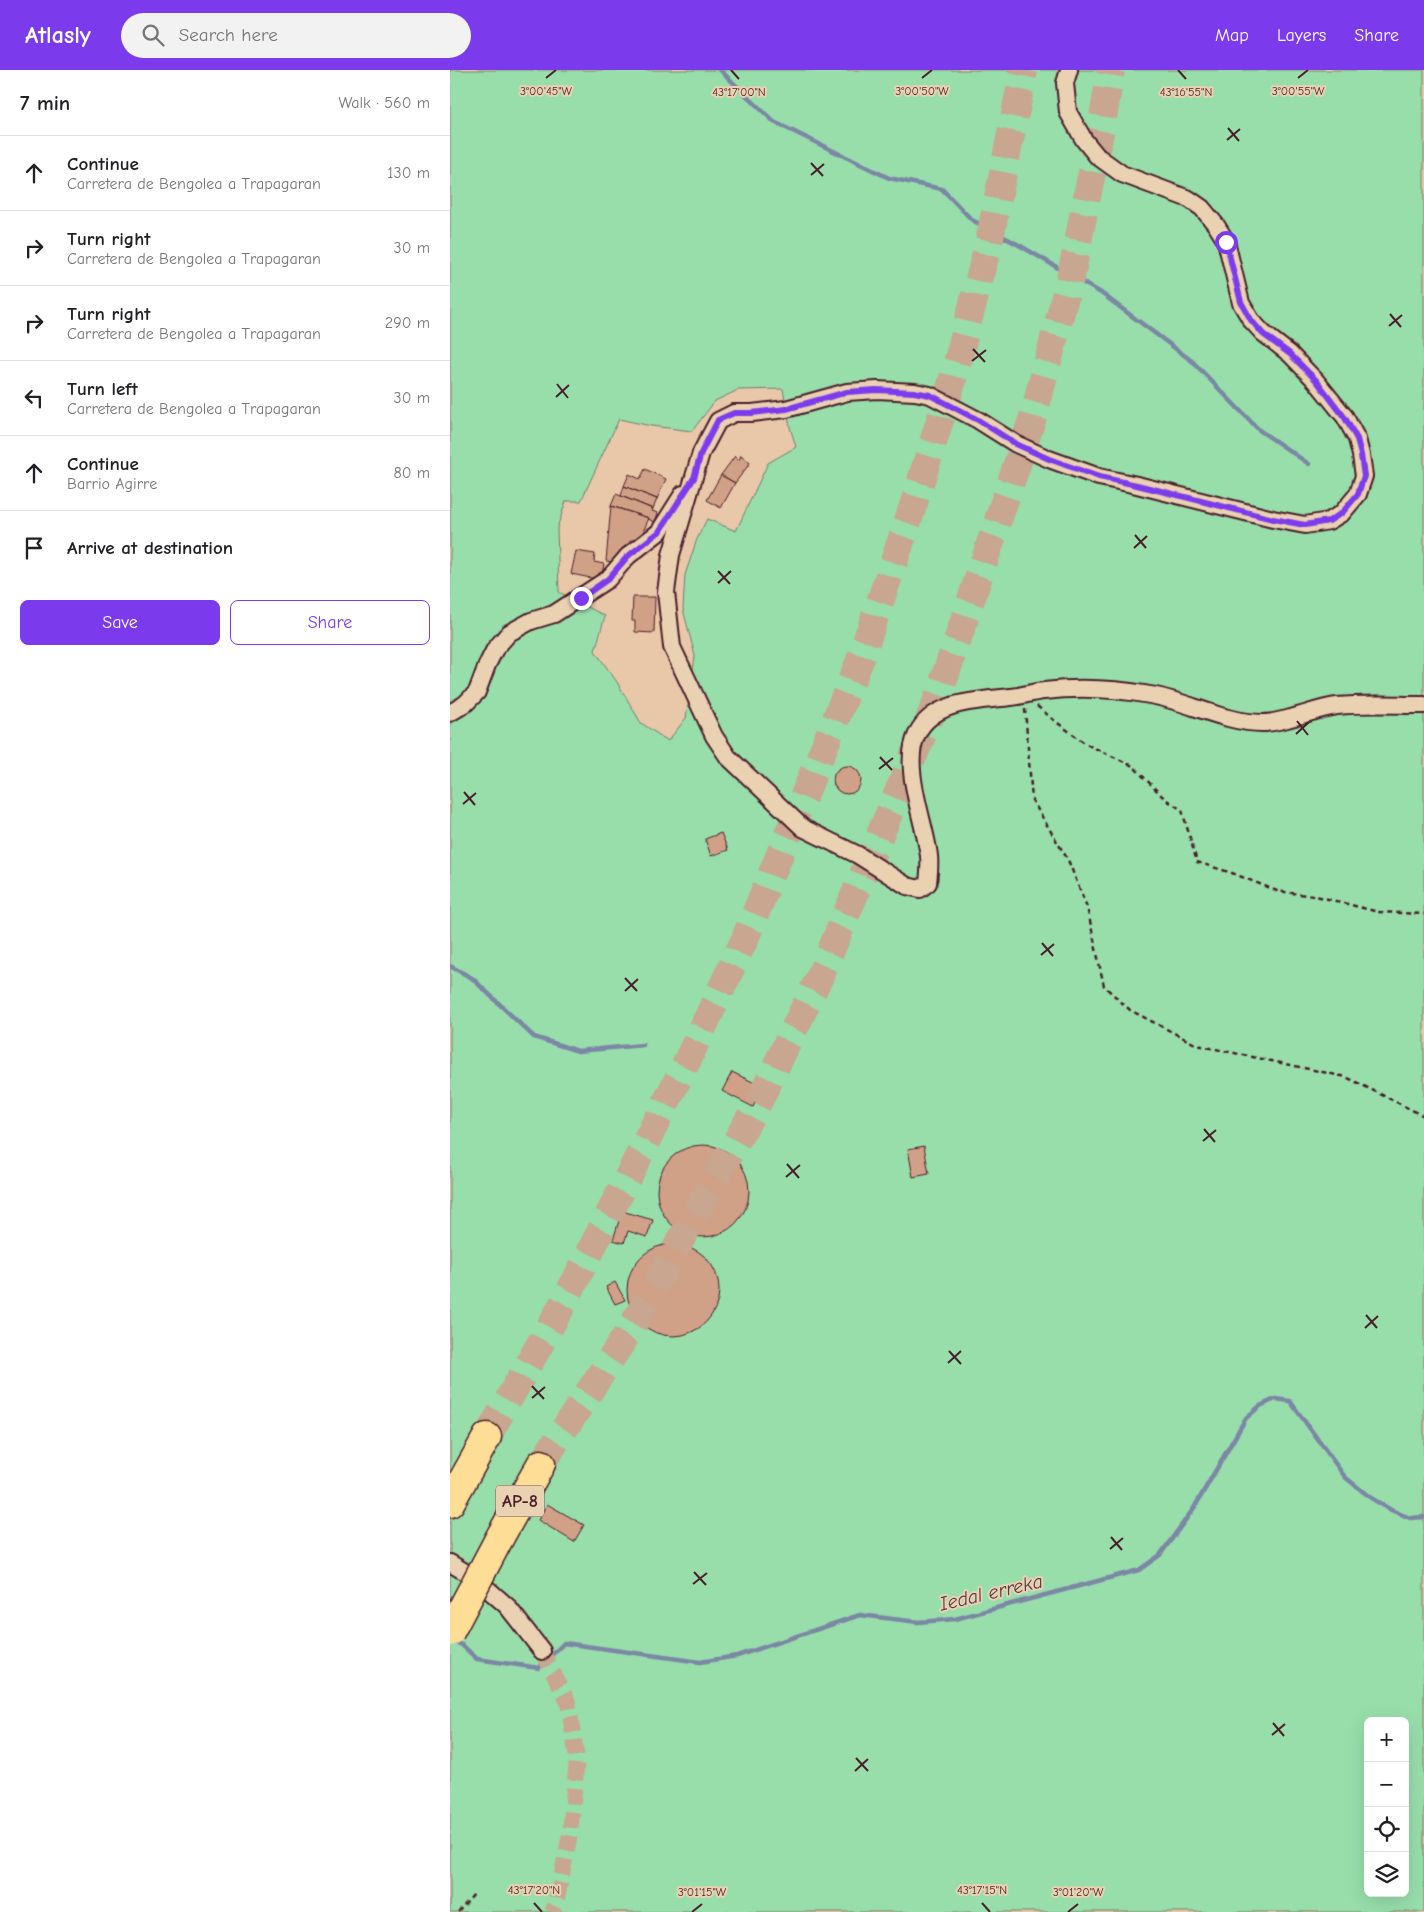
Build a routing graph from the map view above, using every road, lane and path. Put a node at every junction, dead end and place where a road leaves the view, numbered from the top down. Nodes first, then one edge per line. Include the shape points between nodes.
1 (1069, 70) edge
2 (694, 478) junction
3 (1024, 695) junction
4 (1424, 705) edge
5 (450, 713) edge
6 (1424, 914) edge
7 (1424, 1116) edge
8 (487, 1437) tunnel mouth
9 (541, 1464) tunnel mouth
10 (450, 1503) edge
11 (450, 1563) edge
12 (450, 1632) edge
13 (542, 1651) tunnel mouth
14 (475, 1893) dead end
15 (458, 1912) edge

1 - 2 street via 1065,84 1068,112 1084,140 1097,156 1122,174 1190,199 1202,208 1226,242 1241,302 1251,320 1316,380 1345,418 1357,439 1364,476 1358,494 1342,513 1329,521 1305,525 1099,477 1016,444 930,395 914,392 847,392 786,409 734,413 718,420 701,453
2 - 3 street via 671,555 666,592 672,647 714,736 728,757 803,828 858,855 907,886 920,889 928,883 930,859 911,765 912,746 917,734 925,721 955,705
2 - 5 street via 659,532 628,556 608,579 554,614 531,621 510,633 495,649 476,692
3 - 4 street via 1043,691 1111,690 1152,695 1245,722 1266,723 1337,706
3 - 6 path via 1086,744 1133,766 1165,800 1182,810 1197,862 1277,891 1320,897 1378,912
3 - 7 path via 1032,800 1068,860 1087,907 1104,986 1130,1010 1197,1045 1346,1077
8 - 10 highway
9 - 12 highway, AP-8, bridge
11 - 13 street via 475,1578 507,1606
14 - 15 path

